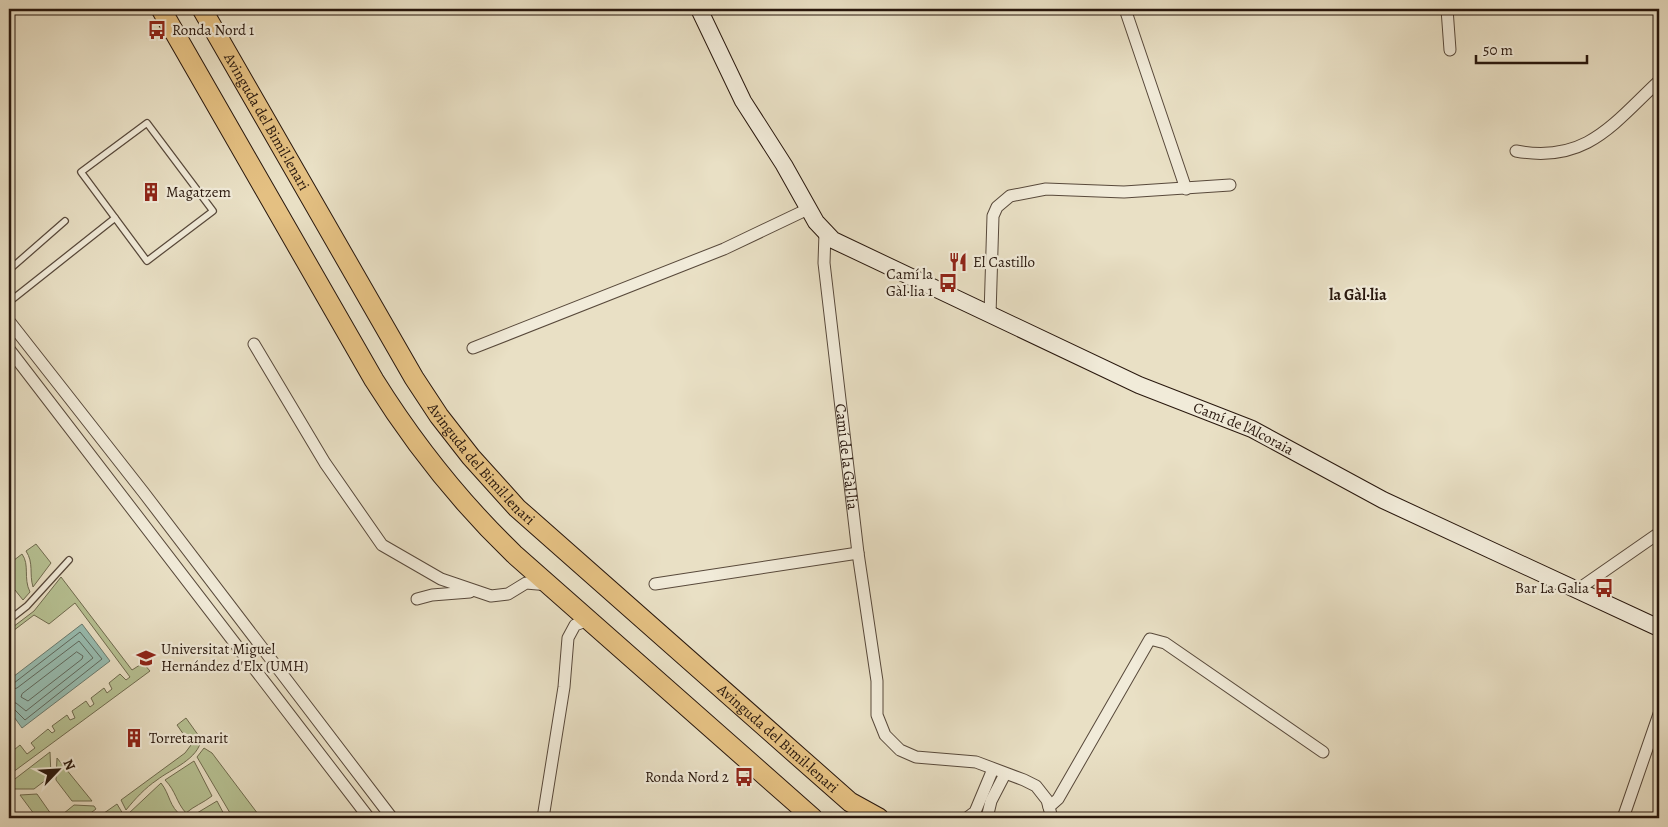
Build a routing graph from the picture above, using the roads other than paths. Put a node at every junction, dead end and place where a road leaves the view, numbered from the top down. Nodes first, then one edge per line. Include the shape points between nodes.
1 (161, 9) edge
2 (202, 9) edge
3 (698, 9) edge
4 (1125, 9) edge
5 (1446, 9) edge
6 (1450, 50) dead end
7 (1659, 80) edge
8 (1516, 151) dead end
9 (1230, 185) dead end
10 (1186, 189) junction
11 (808, 209) junction
12 (115, 218) junction
13 (65, 221) dead end
14 (825, 233) junction
15 (9, 270) edge
16 (9, 302) edge
17 (990, 315) junction
18 (9, 321) edge
19 (254, 344) dead end
20 (473, 348) dead end
21 (9, 349) edge
22 (1659, 533) edge
23 (858, 554) junction
24 (69, 560) dead end
25 (656, 584) dead end
26 (549, 585) junction
27 (1577, 590) junction
28 (476, 592) junction
29 (417, 599) dead end
30 (9, 620) edge
31 (588, 620) junction
32 (1659, 628) edge
33 (1659, 714) edge
34 (1323, 752) dead end
35 (993, 769) junction
36 (1005, 774) junction
37 (1050, 812) edge
38 (369, 818) edge
39 (392, 818) edge
40 (543, 818) edge
41 (813, 818) edge
42 (879, 818) edge
43 (967, 818) edge
44 (987, 818) edge
45 (1623, 818) edge

1 - 26 main road via 401,424 483,524
2 - 42 main road, Avinguda del Bimil·lenari via 414,378 471,457 517,508 699,670 850,802
3 - 11 street via 743,101
4 - 10 street
5 - 6 street
7 - 8 street via 1607,129 1582,146 1552,154
9 - 10 street
10 - 17 street via 1124,192 1046,189 1010,196 992,216
11 - 14 street
11 - 20 street via 724,249
12 - 12 lane via 81,172 147,123 213,211 147,261
12 - 16 lane
13 - 15 lane
14 - 17 street, Camí de l'Alcoraia via 842,245
14 - 23 street, Camí de la Gàl·lia via 824,263
17 - 27 street, Camí de l'Alcoraia via 1139,385 1252,429 1383,500
18 - 39 street
19 - 28 street via 325,463 382,544 441,578
21 - 38 street
22 - 27 street
23 - 25 street
23 - 35 street, Camí de la Gàl·lia via 877,681 877,715 885,735 900,750 916,757 976,762
24 - 30 lane via 27,606
26 - 28 street via 526,583 508,594 491,596
26 - 31 main road
27 - 32 street, Camí de l'Alcoraia
28 - 29 street
31 - 40 street via 575,625 568,638 564,687
31 - 41 main road
33 - 45 street
34 - 37 street via 1166,643 1150,639
35 - 36 street, Camí de la Gàl·lia
35 - 43 street via 975,812
36 - 37 street, Camí de la Gàl·lia via 1036,786 1047,800
36 - 44 street via 990,800

